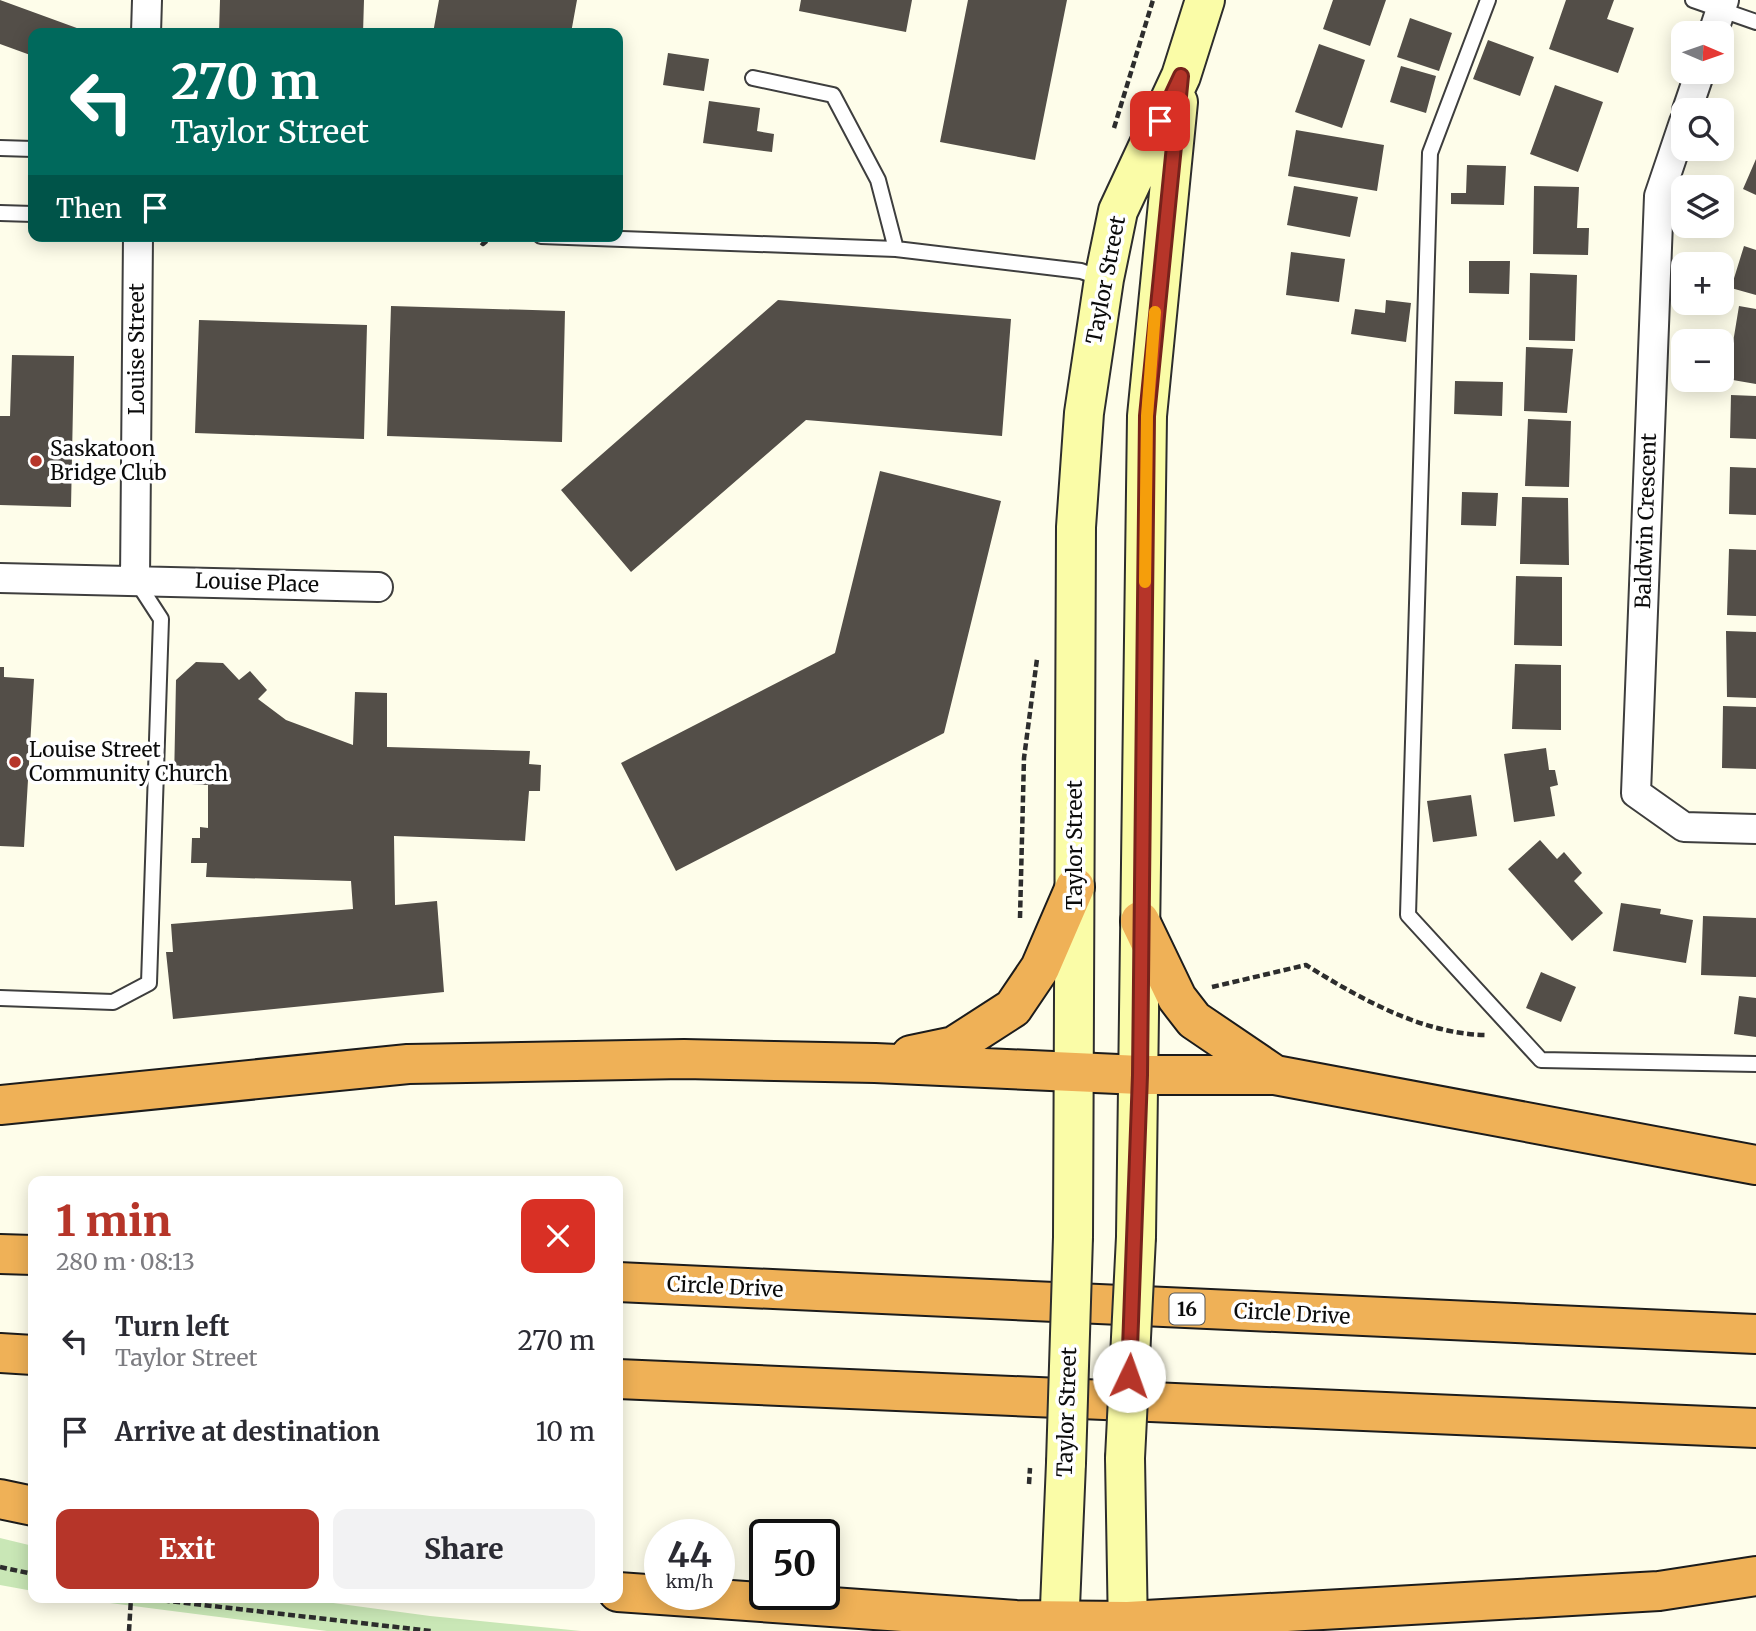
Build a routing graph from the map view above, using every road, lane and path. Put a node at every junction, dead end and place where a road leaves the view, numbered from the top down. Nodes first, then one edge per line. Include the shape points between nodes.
1 (147, 0) edge
2 (1153, 0) edge
3 (1205, 0) edge
4 (1488, 0) edge
5 (1693, 0) edge
6 (1719, 14) edge
7 (1756, 22) edge
8 (146, 28) edge
9 (1181, 76) junction
10 (753, 78) dead end
11 (1112, 136) dead end
12 (0, 148) edge
13 (28, 149) edge
14 (1671, 161) edge
15 (0, 213) edge
16 (28, 214) edge
17 (623, 239) edge
18 (138, 242) edge
19 (896, 249) junction
20 (1104, 279) junction
21 (0, 578) edge
22 (135, 579) junction
23 (378, 587) dead end
24 (1756, 829) edge
25 (1075, 887) junction
26 (1140, 921) junction
27 (1208, 988) dead end
28 (0, 998) edge
29 (1518, 1035) junction
30 (875, 1063) junction
31 (1756, 1064) edge
32 (1074, 1072) junction
33 (1140, 1075) junction
34 (1275, 1075) junction
35 (0, 1105) edge
36 (1756, 1165) edge
37 (0, 1254) edge
38 (28, 1255) edge
39 (623, 1282) edge
40 (1756, 1334) edge
41 (0, 1353) edge
42 (28, 1354) edge
43 (623, 1379) edge
44 (1756, 1428) edge
45 (0, 1499) edge
46 (28, 1505) edge
47 (0, 1567) edge
48 (28, 1573) edge
49 (1756, 1576) edge
50 (623, 1592) edge
51 (644, 1594) edge
52 (735, 1600) edge
53 (735, 1602) edge
54 (131, 1603) edge
55 (186, 1603) edge
56 (1381, 1605) junction
57 (1059, 1625) edge
58 (1128, 1626) edge
59 (129, 1631) edge
60 (431, 1631) edge
61 (899, 1631) edge
62 (1263, 1631) edge

1 - 8 street
2 - 11 path
3 - 9 main road, Taylor Street
4 - 29 lane via 1430,153 1408,915
5 - 6 lane
6 - 7 lane
9 - 20 main road, Taylor Street via 1118,211
9 - 26 main road, Taylor Street via 1147,416
10 - 19 lane via 834,95 878,180
12 - 13 lane
14 - 24 street, Baldwin Crescent via 1659,197 1636,793 1684,827
15 - 16 lane
17 - 19 lane
18 - 22 street, Louise Street
19 - 20 lane via 1081,271
20 - 25 main road, Taylor Street via 1084,413 1076,527
21 - 22 street
22 - 23 street, Louise Place
22 - 28 lane via 161,619 149,983 113,1002
25 - 30 highway via 1040,968 1013,1008 954,1046
25 - 32 main road, Taylor Street
26 - 33 main road, Taylor Street
26 - 34 highway via 1177,998 1194,1020
27 - 29 path via 1306,965 1361,999 1458,1034
29 - 31 lane via 1541,1060
30 - 32 highway
30 - 35 highway via 684,1059 408,1064
32 - 33 highway
32 - 57 main road, Taylor Street, bridge
33 - 34 highway
33 - 58 main road, Taylor Street, bridge via 1125,1458
34 - 36 highway
37 - 38 highway
39 - 40 highway, Circle Drive / 16
41 - 42 highway
43 - 44 highway
45 - 46 highway
47 - 48 path
49 - 56 highway via 1659,1591
50 - 51 highway
52 - 57 highway
53 - 61 highway
54 - 59 path
55 - 60 path
56 - 58 highway
56 - 62 highway
57 - 58 highway

